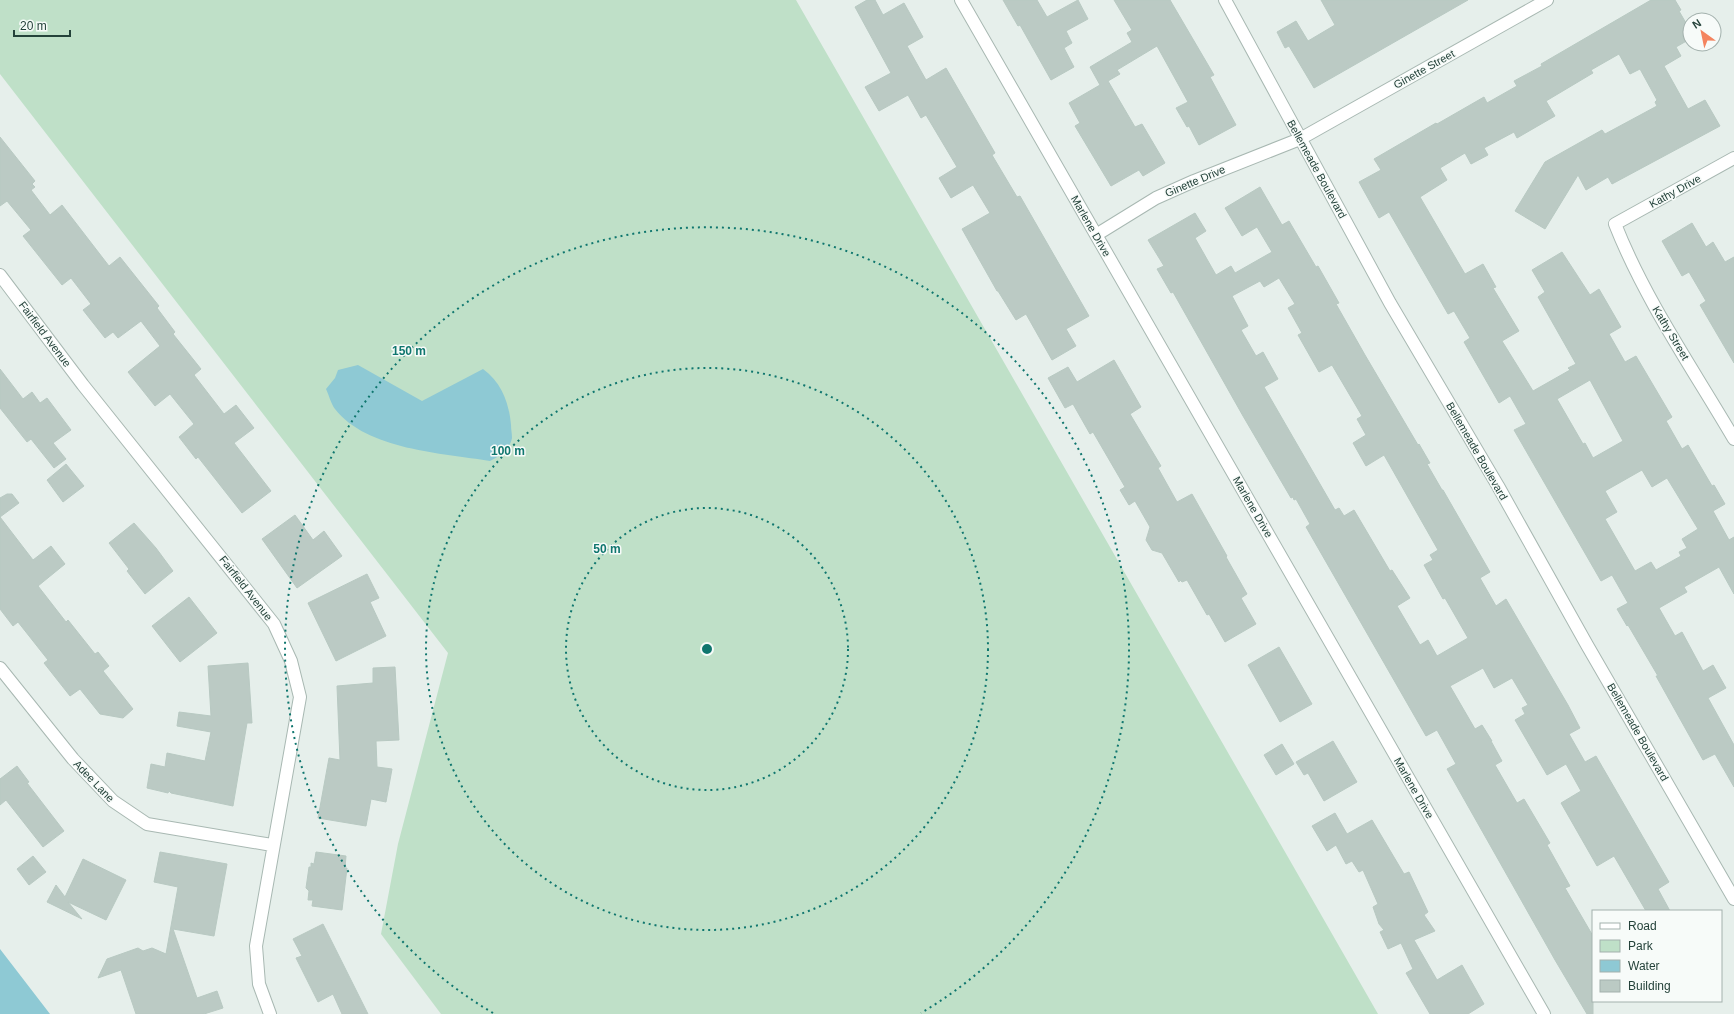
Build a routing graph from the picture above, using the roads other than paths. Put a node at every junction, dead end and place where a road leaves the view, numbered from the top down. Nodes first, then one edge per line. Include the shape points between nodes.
1 (961, 0) edge
2 (1226, 0) edge
3 (1547, 0) edge
4 (1300, 139) junction
5 (1734, 158) edge
6 (1615, 224) joint
7 (1096, 235) junction
8 (0, 275) edge
9 (1734, 439) edge
10 (0, 668) edge
11 (272, 845) junction
12 (1734, 899) edge
13 (270, 1014) edge
14 (1544, 1014) edge

1 - 7 street, Marlene Drive
2 - 4 street, Bellemeade Boulevard
3 - 4 street, Ginette Street
4 - 7 street, Ginette Drive via 1156,198
4 - 12 street, Bellemeade Boulevard via 1390,303 1498,486
5 - 6 street, Kathy Drive
6 - 9 street, Kathy Street via 1650,297
7 - 14 street, Marlene Drive
8 - 11 street, Fairfield Avenue via 82,385 274,624 291,661 300,697
10 - 11 street, Adee Lane via 73,759 103,791 147,824
11 - 13 street, Fairfield Avenue via 256,946 259,984

